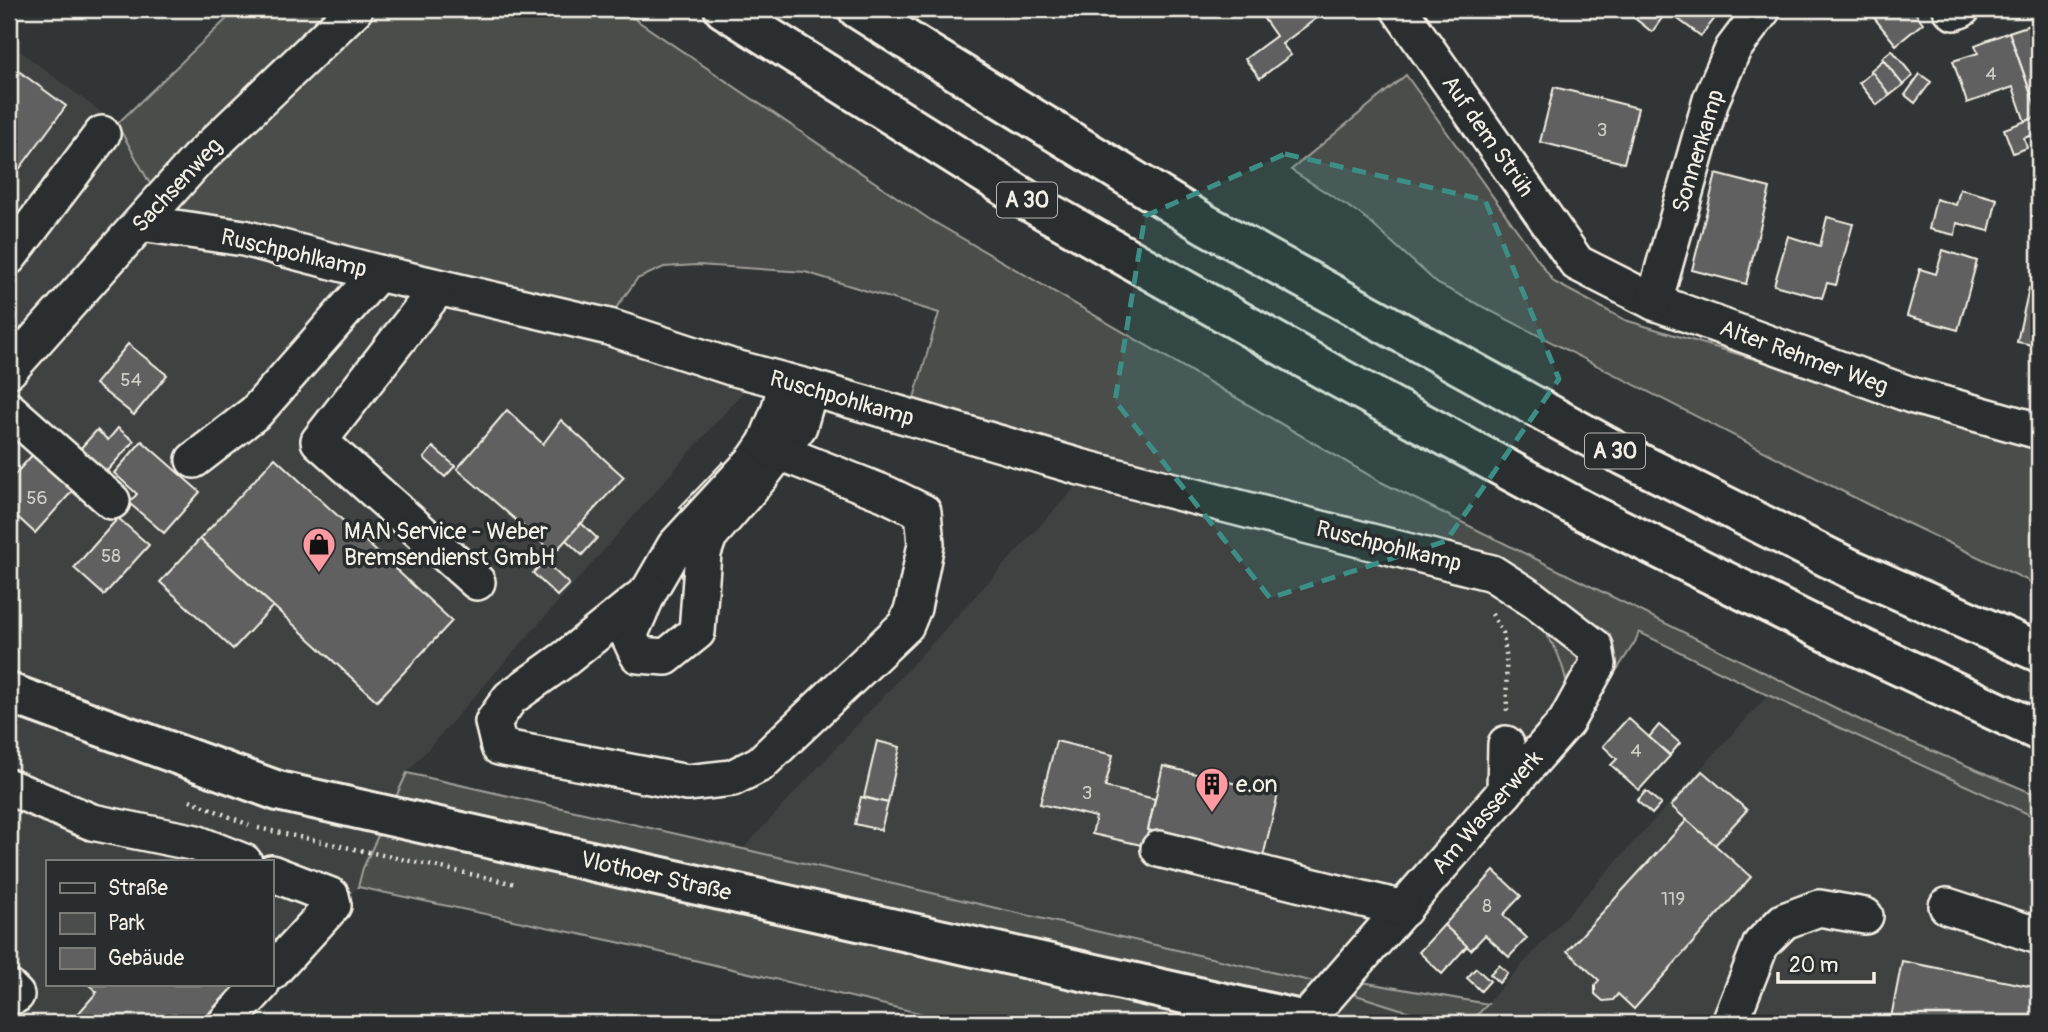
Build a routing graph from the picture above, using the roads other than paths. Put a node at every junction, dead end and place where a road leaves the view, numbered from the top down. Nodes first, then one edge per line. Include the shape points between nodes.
1 (355, 9) edge
2 (724, 9) edge
3 (858, 9) edge
4 (886, 9) edge
5 (1399, 9) edge
6 (1763, 9) edge
7 (1951, 9) edge
8 (1962, 9) edge
9 (924, 51) junction
10 (102, 134) dead end
11 (141, 223) junction
12 (9, 257) edge
13 (1577, 263) joint
14 (377, 273) junction
15 (438, 288) junction
16 (1654, 302) junction
17 (14, 354) edge
18 (798, 385) junction
19 (9, 410) edge
20 (2039, 431) edge
21 (773, 448) junction
22 (194, 460) dead end
23 (112, 501) dead end
24 (477, 582) dead end
25 (649, 591) junction
26 (1534, 600) joint
27 (2039, 652) edge
28 (9, 693) edge
29 (2039, 731) edge
30 (1506, 744) road end
31 (9, 787) edge
32 (1505, 792) junction
33 (1159, 849) dead end
34 (239, 860) edge
35 (273, 874) edge
36 (1947, 906) dead end
37 (1404, 909) junction
38 (1865, 916) dead end
39 (2039, 936) edge
40 (273, 971) edge
41 (260, 986) edge
42 (226, 1023) edge
43 (1308, 1023) edge
44 (1731, 1023) edge

1 - 11 street, Sachsenweg via 197,160
2 - 29 main road, A 30 via 1030,202 1339,378 1584,511
3 - 9 main road, A 30
4 - 9 main road
5 - 13 street, Auf dem Strüh
6 - 16 street, Sonnenkamp via 1733,49 1711,100
7 - 8 street
9 - 27 main road, A 30 via 1205,224 1619,453 1851,569
10 - 12 street
11 - 14 street, Ruschpohlkamp via 244,238
11 - 17 street, Sachsenweg
13 - 16 street, Alter Rehmer Weg
14 - 15 street, Ruschpohlkamp
14 - 22 street via 256,412
15 - 18 street, Ruschpohlkamp via 609,327
15 - 24 street via 319,441
16 - 20 street, Alter Rehmer Weg via 1914,396
18 - 21 street via 799,426
18 - 26 street, Ruschpohlkamp via 1080,467 1492,573
19 - 23 street
21 - 25 street via 755,459 675,546
21 - 25 street via 709,536 703,553 697,632 666,657 638,655 629,636
21 - 25 street via 923,512 926,544 906,625 760,764 732,778 687,783 499,747 494,722 510,698
26 - 32 street, Am Wasserwerk via 1595,647 1598,664 1566,722
28 - 43 main road, Vlothoer Straße via 278,791
30 - 32 street
31 - 34 street via 92,822 196,844
32 - 37 street, Am Wasserwerk
33 - 37 street
35 - 40 street via 331,896 333,905
36 - 39 street
37 - 43 street, Am Wasserwerk
38 - 44 street via 1819,908 1784,921 1762,944
41 - 42 street

